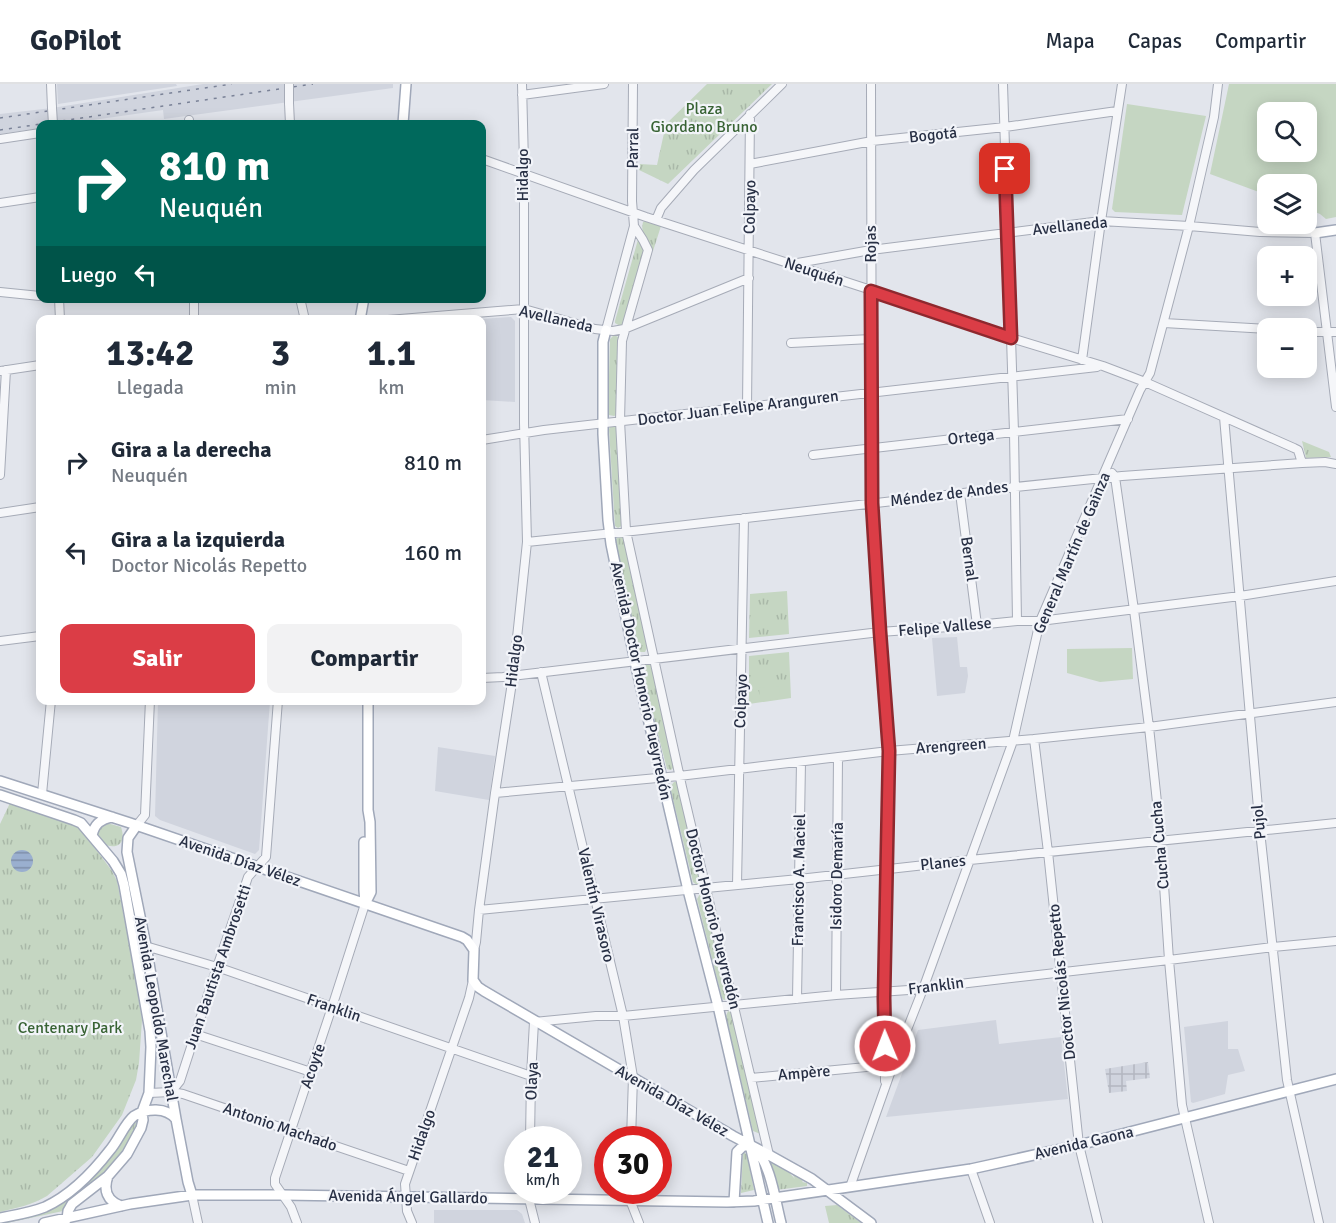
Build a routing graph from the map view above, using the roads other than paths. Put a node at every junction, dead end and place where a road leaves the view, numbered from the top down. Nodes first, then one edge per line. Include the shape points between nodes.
1 (51, 84) edge
2 (289, 84) edge
3 (406, 84) edge
4 (522, 84) edge
5 (604, 84) edge
6 (633, 84) edge
7 (782, 84) edge
8 (871, 84) edge
9 (1002, 84) edge
10 (1122, 84) edge
11 (1218, 84) edge
12 (522, 95) junction
13 (1117, 111) junction
14 (750, 114) junction
15 (53, 120) edge
16 (290, 120) edge
17 (404, 120) edge
18 (1005, 127) junction
19 (36, 134) edge
20 (0, 138) edge
21 (872, 141) junction
22 (486, 160) edge
23 (750, 164) junction
24 (523, 174) junction
25 (36, 198) edge
26 (0, 203) edge
27 (633, 212) junction
28 (656, 220) junction
29 (1101, 221) junction
30 (634, 226) junction
31 (1189, 226) junction
32 (1336, 230) edge
33 (1257, 232) edge
34 (1007, 233) junction
35 (1317, 233) edge
36 (1315, 234) edge
37 (749, 250) junction
38 (871, 250) junction
39 (790, 264) junction
40 (749, 278) junction
41 (871, 291) junction
42 (0, 292) edge
43 (36, 296) edge
44 (524, 309) junction
45 (450, 315) edge
46 (1164, 323) junction
47 (1257, 328) edge
48 (624, 329) junction
49 (606, 330) junction
50 (1317, 332) edge
51 (1327, 332) junction
52 (1336, 332) edge
53 (1011, 338) junction
54 (871, 339) junction
55 (791, 343) dead end
56 (1082, 360) junction
57 (36, 366) edge
58 (1103, 366) junction
59 (3, 370) edge
60 (1012, 376) junction
61 (1145, 382) junction
62 (871, 393) junction
63 (1336, 407) edge
64 (747, 408) junction
65 (1224, 417) junction
66 (1128, 419) junction
67 (620, 421) junction
68 (604, 423) junction
69 (1014, 432) junction
70 (524, 433) junction
71 (486, 439) edge
72 (872, 448) junction
73 (813, 455) dead end
74 (1302, 463) junction
75 (1336, 464) edge
76 (1108, 468) junction
77 (1228, 468) junction
78 (0, 475) edge
79 (1115, 477) junction
80 (1103, 478) junction
81 (1015, 487) junction
82 (960, 493) junction
83 (872, 503) junction
84 (36, 508) edge
85 (0, 513) edge
86 (744, 518) junction
87 (626, 531) junction
88 (609, 533) junction
89 (527, 542) junction
90 (1336, 581) edge
91 (1240, 596) junction
92 (1134, 610) junction
93 (1017, 621) junction
94 (1040, 621) junction
95 (977, 625) junction
96 (880, 632) junction
97 (36, 636) edge
98 (0, 641) edge
99 (742, 649) junction
100 (653, 658) junction
101 (635, 661) junction
102 (541, 672) junction
103 (513, 676) junction
104 (486, 678) edge
105 (1336, 702) edge
106 (51, 705) edge
107 (150, 705) edge
108 (278, 705) edge
109 (368, 705) edge
110 (1250, 712) junction
111 (1149, 727) junction
112 (1034, 740) junction
113 (1013, 741) junction
114 (889, 751) junction
115 (838, 758) junction
116 (801, 762) junction
117 (739, 770) junction
118 (679, 776) junction
119 (662, 777) junction
120 (0, 781) edge
121 (568, 786) junction
122 (495, 792) junction
123 (42, 794) junction
124 (0, 795) edge
125 (49, 811) junction
126 (112, 817) junction
127 (1336, 822) edge
128 (136, 825) junction
129 (1260, 831) junction
130 (92, 836) junction
131 (1161, 840) junction
132 (126, 842) junction
133 (98, 844) junction
134 (1048, 852) junction
135 (970, 860) junction
136 (257, 867) junction
137 (887, 869) junction
138 (838, 875) junction
139 (799, 879) junction
140 (736, 885) junction
141 (706, 888) junction
142 (688, 890) junction
143 (594, 899) junction
144 (365, 904) junction
145 (479, 910) junction
146 (1336, 941) edge
147 (135, 943) junction
148 (146, 946) junction
149 (1273, 947) junction
150 (474, 950) junction
151 (1169, 960) junction
152 (217, 968) junction
153 (1061, 972) junction
154 (473, 980) junction
155 (923, 989) junction
156 (885, 991) junction
157 (836, 995) junction
158 (797, 999) junction
159 (735, 1005) junction
160 (718, 1006) junction
161 (333, 1007) junction
162 (623, 1016) junction
163 (534, 1022) junction
164 (195, 1034) junction
165 (452, 1048) junction
166 (889, 1065) junction
167 (311, 1072) junction
168 (531, 1076) junction
169 (633, 1077) junction
170 (751, 1078) junction
171 (1336, 1079) edge
172 (1289, 1091) junction
173 (171, 1092) junction
174 (149, 1093) junction
175 (142, 1112) junction
176 (1185, 1118) junction
177 (176, 1119) junction
178 (530, 1126) edge
179 (631, 1126) edge
180 (290, 1131) junction
181 (750, 1145) junction
182 (1079, 1145) junction
183 (769, 1155) junction
184 (971, 1168) junction
185 (409, 1171) junction
186 (108, 1176) junction
187 (850, 1187) junction
188 (828, 1191) junction
189 (192, 1195) junction
190 (283, 1195) junction
191 (504, 1195) edge
192 (406, 1197) junction
193 (672, 1198) edge
194 (774, 1198) junction
195 (763, 1200) junction
196 (734, 1202) junction
197 (531, 1204) edge
198 (633, 1204) edge
199 (121, 1206) junction
200 (853, 1209) junction
201 (0, 1218) edge
202 (67, 1221) edge
203 (44, 1223) edge
204 (198, 1223) edge
205 (297, 1223) edge
206 (412, 1223) edge
207 (535, 1223) edge
208 (639, 1223) edge
209 (768, 1223) edge
210 (781, 1223) edge
211 (872, 1223) edge
212 (990, 1223) edge
213 (1098, 1223) edge
214 (1209, 1223) edge
215 (1319, 1223) edge

1 - 15 street, bridge
2 - 16 street, bridge
3 - 17 main road
4 - 12 street, Hidalgo
5 - 12 street
6 - 27 street, Parral
7 - 14 street
8 - 21 street, Rojas
9 - 18 street
10 - 13 street
11 - 31 street, General Martín de Gainza
12 - 24 street, Hidalgo
13 - 18 street, Bogotá
13 - 29 street
14 - 23 street, Colpayo
14 - 28 street via 661,207
18 - 21 street, Bogotá
18 - 34 street
19 - 20 street
21 - 23 street, Bogotá
21 - 38 street, Rojas
22 - 24 street, Neuquén
23 - 37 street, Colpayo
24 - 27 street, Neuquén
24 - 44 street, Hidalgo
25 - 26 street
27 - 28 street, Neuquén
27 - 30 street, Avenida Doctor Honorio Pueyrredón
28 - 37 street, Neuquén
29 - 31 street, Avellaneda
29 - 34 street, Avellaneda
29 - 56 street
30 - 48 street, Doctor Honorio Pueyrredón via 648,250
30 - 49 street, Avenida Doctor Honorio Pueyrredón
31 - 33 street, Avellaneda
31 - 46 street, General Martín de Gainza
32 - 35 main road
34 - 38 street, Avellaneda
34 - 53 street
36 - 51 street
37 - 39 street, Neuquén
37 - 40 street, Colpayo
38 - 39 street, Avellaneda
38 - 41 street, Rojas
39 - 41 street, Neuquén
40 - 48 street, Avellaneda
40 - 64 street, Colpayo
41 - 53 street, Neuquén
41 - 54 street, Rojas
42 - 43 street
44 - 45 street, Avellaneda
44 - 49 street, Avellaneda
44 - 70 street, Hidalgo
46 - 47 street
46 - 61 street, General Martín de Gainza
48 - 49 street, Avellaneda
48 - 67 street, Doctor Honorio Pueyrredón
49 - 68 main road, Avenida Doctor Honorio Pueyrredón
50 - 51 street
51 - 52 street
51 - 63 street
53 - 56 street, Neuquén
53 - 60 street
54 - 55 street
54 - 62 street, Rojas
56 - 58 street, Neuquén
57 - 59 street
58 - 60 street, Doctor Juan Felipe Aranguren
58 - 61 street, Neuquén
59 - 78 street
60 - 62 street, Doctor Juan Felipe Aranguren
60 - 69 street
61 - 65 street, Neuquén
61 - 66 street, General Martín de Gainza
62 - 64 street, Doctor Juan Felipe Aranguren
62 - 72 street, Rojas
64 - 67 street, Doctor Juan Felipe Aranguren
65 - 74 street, Neuquén via 1298,450
65 - 77 street, Pujol
66 - 69 street, Ortega
66 - 76 street, General Martín de Gainza
67 - 68 street, Doctor Juan Felipe Aranguren
67 - 87 street, Doctor Honorio Pueyrredón
68 - 70 street, Doctor Juan Felipe Aranguren
68 - 88 main road, Avenida Doctor Honorio Pueyrredón
69 - 72 street, Ortega
69 - 81 street
70 - 71 street, Doctor Juan Felipe Aranguren
70 - 89 street, Hidalgo
72 - 73 street, Ortega
72 - 83 street, Rojas
74 - 75 street, Méndez de Andes
74 - 77 street, Méndez de Andes
76 - 79 street, Cucha Cucha
76 - 80 street, General Martín de Gainza
77 - 79 street, Méndez de Andes
77 - 91 street, Pujol
79 - 80 street, Méndez de Andes
79 - 92 street, Cucha Cucha
80 - 81 street, Méndez de Andes
80 - 94 street, General Martín de Gainza
81 - 82 street, Méndez de Andes
81 - 93 street
82 - 83 street, Méndez de Andes
82 - 95 street, Bernal
83 - 86 street, Méndez de Andes
83 - 96 street, Rojas
84 - 85 street
86 - 87 street, Méndez de Andes
86 - 99 street, Colpayo
87 - 88 street, Méndez de Andes
87 - 100 street, Doctor Honorio Pueyrredón
88 - 89 street, Méndez de Andes
88 - 101 main road, Avenida Doctor Honorio Pueyrredón
89 - 103 street, Hidalgo
90 - 91 street, Felipe Vallese
91 - 92 street, Felipe Vallese
91 - 110 street, Pujol
92 - 94 street, Felipe Vallese
92 - 111 street, Cucha Cucha
93 - 94 street, Felipe Vallese
93 - 95 street, Felipe Vallese
94 - 113 street, General Martín de Gainza
95 - 96 street, Felipe Vallese
96 - 99 street, Felipe Vallese
96 - 114 street, Rojas
97 - 98 street
99 - 100 street, Felipe Vallese
99 - 117 street, Colpayo
100 - 101 street, Felipe Vallese
100 - 118 street, Doctor Honorio Pueyrredón
101 - 102 street, Felipe Vallese
101 - 119 main road, Avenida Doctor Honorio Pueyrredón
102 - 103 street, Felipe Vallese
102 - 121 street, Valentín Virasoro
103 - 104 street, Felipe Vallese
103 - 122 street, Hidalgo
105 - 110 street, Arengreen
106 - 123 street
107 - 128 street via 145,815
108 - 136 street, Juan Bautista Ambrosetti via 266,857
109 - 144 main road
110 - 111 street, Arengreen
110 - 129 street, Pujol
111 - 112 street, Arengreen
111 - 131 street, Cucha Cucha
112 - 113 street, Arengreen
112 - 134 street, Doctor Nicolás Repetto
113 - 114 street, Arengreen
113 - 135 street, General Martín de Gainza
114 - 115 street, Arengreen
114 - 137 street, Rojas
115 - 116 street, Arengreen
115 - 138 street, Isidoro Demaría
116 - 117 street, Arengreen
116 - 139 street, Francisco A. Maciel
117 - 118 street, Arengreen
117 - 140 street, Colpayo
118 - 119 street, Arengreen
118 - 141 street, Doctor Honorio Pueyrredón
119 - 121 street, Arengreen
119 - 142 main road, Avenida Doctor Honorio Pueyrredón
120 - 123 main road, Avenida Díaz Vélez
121 - 122 street, Arengreen
121 - 143 street, Valentín Virasoro
122 - 145 street, Hidalgo
123 - 125 main road
123 - 126 main road, Avenida Díaz Vélez
124 - 125 main road
125 - 130 main road via 78,821
126 - 128 main road, Avenida Díaz Vélez
126 - 130 main road via 99,821
127 - 129 street, Planes
128 - 132 main road
128 - 136 main road, Avenida Díaz Vélez
129 - 131 street, Planes
129 - 149 street, Pujol
130 - 133 main road, Avenida Leopoldo Marechal
131 - 134 street, Planes
131 - 151 street, Cucha Cucha
132 - 133 main road via 116,850
132 - 148 main road, Avenida Leopoldo Marechal
133 - 147 main road, Avenida Leopoldo Marechal via 123,881
134 - 135 street, Planes
134 - 153 street, Doctor Nicolás Repetto
135 - 137 street, Planes
135 - 155 street, General Martín de Gainza
136 - 144 main road, Avenida Díaz Vélez
136 - 152 street, Juan Bautista Ambrosetti via 245,886
137 - 138 street, Planes
137 - 156 street, Rojas
138 - 139 street, Planes
138 - 157 street, Isidoro Demaría
139 - 140 street, Planes
139 - 158 street, Francisco A. Maciel
140 - 141 street, Planes
141 - 142 street, Planes
141 - 159 street, Doctor Honorio Pueyrredón
142 - 143 street, Planes
142 - 160 main road, Avenida Doctor Honorio Pueyrredón
143 - 145 street, Planes
143 - 162 street, Valentín Virasoro
144 - 150 main road, Avenida Díaz Vélez via 462,937
144 - 161 street, Acoyte
145 - 150 street, Hidalgo
146 - 149 street, Franklin
147 - 148 street, Franklin
147 - 174 main road, Avenida Leopoldo Marechal via 150,1031
148 - 152 street, Franklin
148 - 173 main road, Avenida Leopoldo Marechal
149 - 151 street, Franklin
149 - 172 street, Pujol
150 - 154 main road, Hidalgo
151 - 153 street, Franklin
151 - 176 street, Cucha Cucha
152 - 161 street, Franklin
152 - 164 street, Juan Bautista Ambrosetti
153 - 155 street, Franklin
153 - 182 street, Doctor Nicolás Repetto
154 - 163 main road, Avenida Díaz Vélez via 484,992
154 - 165 street, Hidalgo
155 - 156 street, Franklin
155 - 166 street, General Martín de Gainza
156 - 157 street, Franklin
156 - 166 street, Rojas
157 - 158 street, Franklin
158 - 159 street, Franklin
159 - 160 street, Franklin
159 - 170 street, Doctor Honorio Pueyrredón
160 - 162 street, Franklin
160 - 181 main road, Avenida Doctor Honorio Pueyrredón
161 - 165 street, Franklin
161 - 167 street, Acoyte
162 - 163 street, Franklin
162 - 169 street, Valentín Virasoro
163 - 168 street, Olaya
163 - 169 main road, Avenida Díaz Vélez
164 - 167 street
164 - 173 street, Juan Bautista Ambrosetti via 180,1081
165 - 168 street, Franklin
165 - 185 street, Hidalgo
166 - 170 street, Ampère
166 - 187 street, Rojas via 885,1088
167 - 180 street, Acoyte
168 - 178 street, Olaya
169 - 179 street, Valentín Virasoro
169 - 181 main road, Avenida Díaz Vélez
170 - 183 street, Doctor Honorio Pueyrredón
171 - 172 main road, Avenida Gaona
172 - 176 main road, Avenida Gaona
172 - 215 street, Pujol
173 - 174 street, Antonio Machado
173 - 177 main road, Avenida Leopoldo Marechal
173 - 180 street, Antonio Machado
174 - 175 main road, Avenida Leopoldo Marechal
175 - 177 main road via 162,1110
175 - 186 main road, Avenida Leopoldo Marechal via 137,1136
175 - 201 main road via 129,1121 99,1164 72,1190 46,1206
176 - 182 main road, Avenida Gaona
176 - 214 street, Cucha Cucha
177 - 189 main road, Avenida Leopoldo Marechal
180 - 185 street, Antonio Machado
180 - 190 street, Acoyte via 275,1178
181 - 183 main road
181 - 194 main road, Avenida Doctor Honorio Pueyrredón via 766,1166
181 - 195 main road, Avenida Doctor Honorio Pueyrredón
181 - 196 main road via 737,1152
182 - 184 main road, Avenida Gaona
182 - 213 street, Doctor Nicolás Repetto
183 - 188 main road
184 - 187 main road, Avenida Gaona
184 - 212 street
185 - 192 street, Hidalgo
186 - 199 main road via 107,1194
186 - 202 main road, Avenida Leopoldo Marechal via 72,1204
187 - 188 main road, Avenida Gaona
187 - 200 main road via 848,1200
188 - 194 main road, Avenida Gaona
188 - 200 main road
189 - 190 main road, Avenida Ángel Gallardo
189 - 199 main road, Avenida Ángel Gallardo
189 - 204 street
190 - 192 main road, Avenida Ángel Gallardo
190 - 205 street, Acoyte
191 - 192 main road, Avenida Ángel Gallardo
192 - 206 street, Hidalgo
193 - 196 main road, Avenida Ángel Gallardo
194 - 195 main road, Avenida Ángel Gallardo
194 - 210 main road, Avenida Doctor Honorio Pueyrredón
195 - 196 main road, Avenida Ángel Gallardo
195 - 209 main road, Avenida Doctor Honorio Pueyrredón
197 - 207 street
198 - 208 street
199 - 202 main road, Avenida Ángel Gallardo
200 - 211 main road
202 - 203 main road, Avenida Ángel Gallardo

